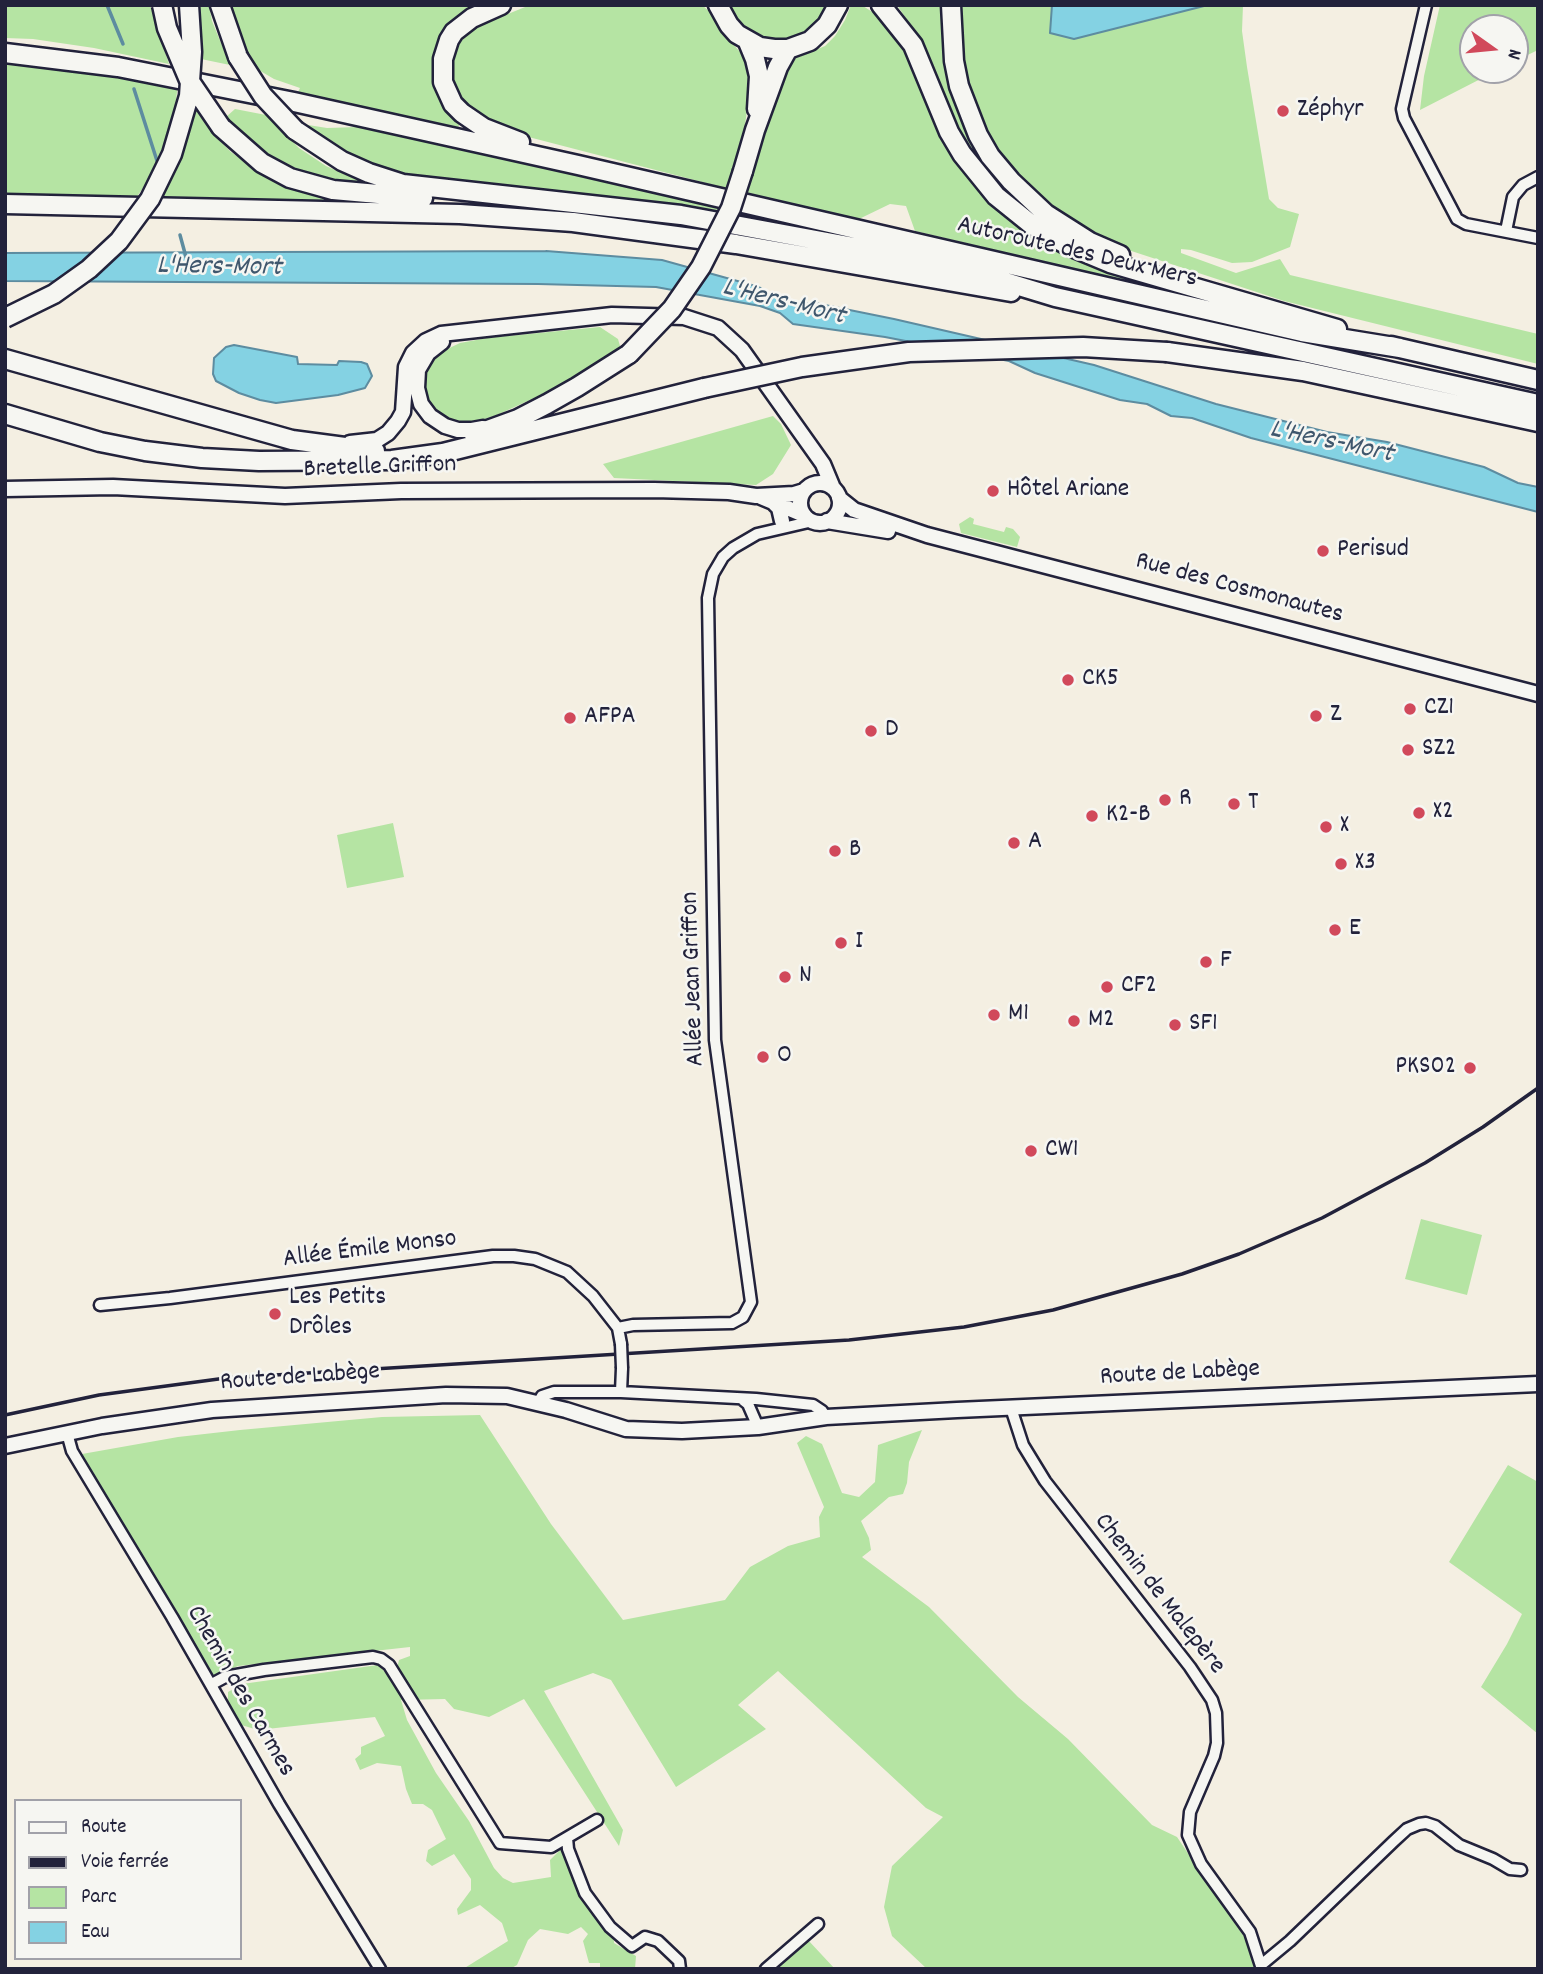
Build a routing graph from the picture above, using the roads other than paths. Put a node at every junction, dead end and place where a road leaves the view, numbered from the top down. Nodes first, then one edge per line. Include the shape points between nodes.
1 (162, 5) edge
2 (189, 5) edge
3 (220, 5) edge
4 (501, 5) edge
5 (718, 5) edge
6 (838, 5) edge
7 (868, 5) edge
8 (881, 5) edge
9 (951, 5) edge
10 (1426, 5) edge
11 (900, 27) junction
12 (748, 41) junction
13 (788, 48) junction
14 (5, 53) edge
15 (755, 130) junction
16 (578, 165) junction
17 (1538, 177) edge
18 (524, 197) junction
19 (5, 204) edge
20 (1506, 231) junction
21 (1538, 238) edge
22 (1221, 295) junction
23 (1055, 298) junction
24 (5, 318) edge
25 (474, 329) junction
26 (1400, 348) junction
27 (629, 354) junction
28 (5, 359) edge
29 (1538, 380) edge
30 (1538, 404) edge
31 (5, 414) edge
32 (518, 419) junction
33 (1538, 422) edge
34 (480, 444) junction
35 (334, 445) junction
36 (807, 445) junction
37 (5, 489) edge
38 (836, 493) junction
39 (757, 496) junction
40 (773, 502) junction
41 (807, 507) junction
42 (779, 524) junction
43 (927, 535) junction
44 (1538, 694) edge
45 (100, 1305) dead end
46 (618, 1328) junction
47 (1538, 1384) edge
48 (621, 1392) junction
49 (743, 1400) junction
50 (538, 1403) junction
51 (1011, 1408) junction
52 (826, 1418) junction
53 (758, 1427) junction
54 (67, 1433) junction
55 (5, 1446) edge
56 (212, 1684) junction
57 (597, 1820) dead end
58 (567, 1838) junction
59 (1521, 1870) dead end
60 (818, 1924) dead end
61 (1262, 1967) edge
62 (380, 1969) edge
63 (680, 1969) edge
64 (766, 1969) edge

1 - 18 highway, bridge via 188,80 221,128 272,170 318,187 357,192 490,203
2 - 24 highway, bridge via 192,64 187,106 172,154 150,199 119,241 89,269 44,300
3 - 18 highway, bridge via 238,57 263,96 295,130 342,161 402,184
4 - 16 highway via 472,18 449,40 441,71 447,93 461,113 484,128
5 - 12 highway via 729,25
6 - 13 highway via 819,34
7 - 11 highway
8 - 11 highway
9 - 22 highway via 954,61 968,111 990,156 1011,181 1046,214 1090,242
10 - 20 street via 1402,109 1404,118 1457,219
11 - 22 highway via 913,45 962,154 1014,212 1049,236 1092,256
12 - 13 highway via 760,47
12 - 15 highway via 759,76
13 - 15 highway
14 - 16 highway via 198,82
15 - 27 highway, bridge via 731,208 701,267 672,309
16 - 26 highway, Autoroute des Deux Mers via 1302,332
17 - 20 street via 1513,197
18 - 23 highway via 773,231 986,276
19 - 23 highway via 460,214 573,222 736,244
20 - 21 street
22 - 26 highway
23 - 30 highway
25 - 32 main road via 442,341 428,353 418,370 421,404 430,416 458,430
25 - 35 main road via 441,334 413,353 406,367 403,412 388,433 377,440
25 - 36 main road via 612,315 704,322 719,328 742,350
26 - 29 highway
27 - 32 highway
27 - 34 highway via 590,385
28 - 35 highway via 292,440
31 - 34 highway via 100,442 214,459 392,460
32 - 35 highway via 449,443 393,452
33 - 34 highway, bridge via 1303,371 1167,352 1083,347 909,352 802,366
36 - 38 main road
36 - 41 main road via 811,467
37 - 39 main road, Bretelle Griffon via 113,487 260,496 642,490
38 - 41 main road via 823,483
38 - 41 main road via 838,509
38 - 43 main road, Rue des Cosmonautes via 854,510
39 - 40 main road, Bretelle Griffon
39 - 41 main road, Bretelle Griffon via 794,494
40 - 41 main road, Bretelle Griffon
40 - 42 main road via 779,508
41 - 42 street, Allée Jean Griffon
41 - 42 street, Allée Jean Griffon
41 - 43 main road, Rue des Cosmonautes via 858,524 911,536
42 - 46 street, Allée Jean Griffon via 742,541 723,557 708,598 715,1040 751,1302 743,1317 732,1323
43 - 44 main road, Rue des Cosmonautes
45 - 46 street, Allée Émile Monso via 514,1256 567,1272
46 - 48 street, bridge
47 - 51 main road, Route de Labège
48 - 49 street, Route de Labège
48 - 50 street, Route de Labège via 554,1392 542,1396
49 - 52 street, Route de Labège via 803,1403 822,1411
49 - 53 street
50 - 53 main road, Route de Labège via 626,1429
50 - 54 main road, Route de Labège via 487,1394 285,1404 212,1410
51 - 52 main road, Route de Labège
51 - 61 street, Chemin de Malepère via 1023,1445 1045,1481 1212,1700 1217,1743 1190,1812 1188,1835 1201,1864 1250,1932
52 - 53 main road, Route de Labège
54 - 55 main road, Route de Labège
54 - 56 street, Chemin des Carmes via 72,1451
56 - 58 street via 225,1676 264,1670 381,1659 500,1843 551,1847
56 - 62 street, Chemin des Carmes
57 - 58 street
58 - 63 street via 585,1893 610,1927 632,1946 645,1937 658,1941 679,1961
59 - 61 street, Chemin de Malepère via 1459,1845 1435,1826 1419,1824 1407,1829
60 - 64 street

